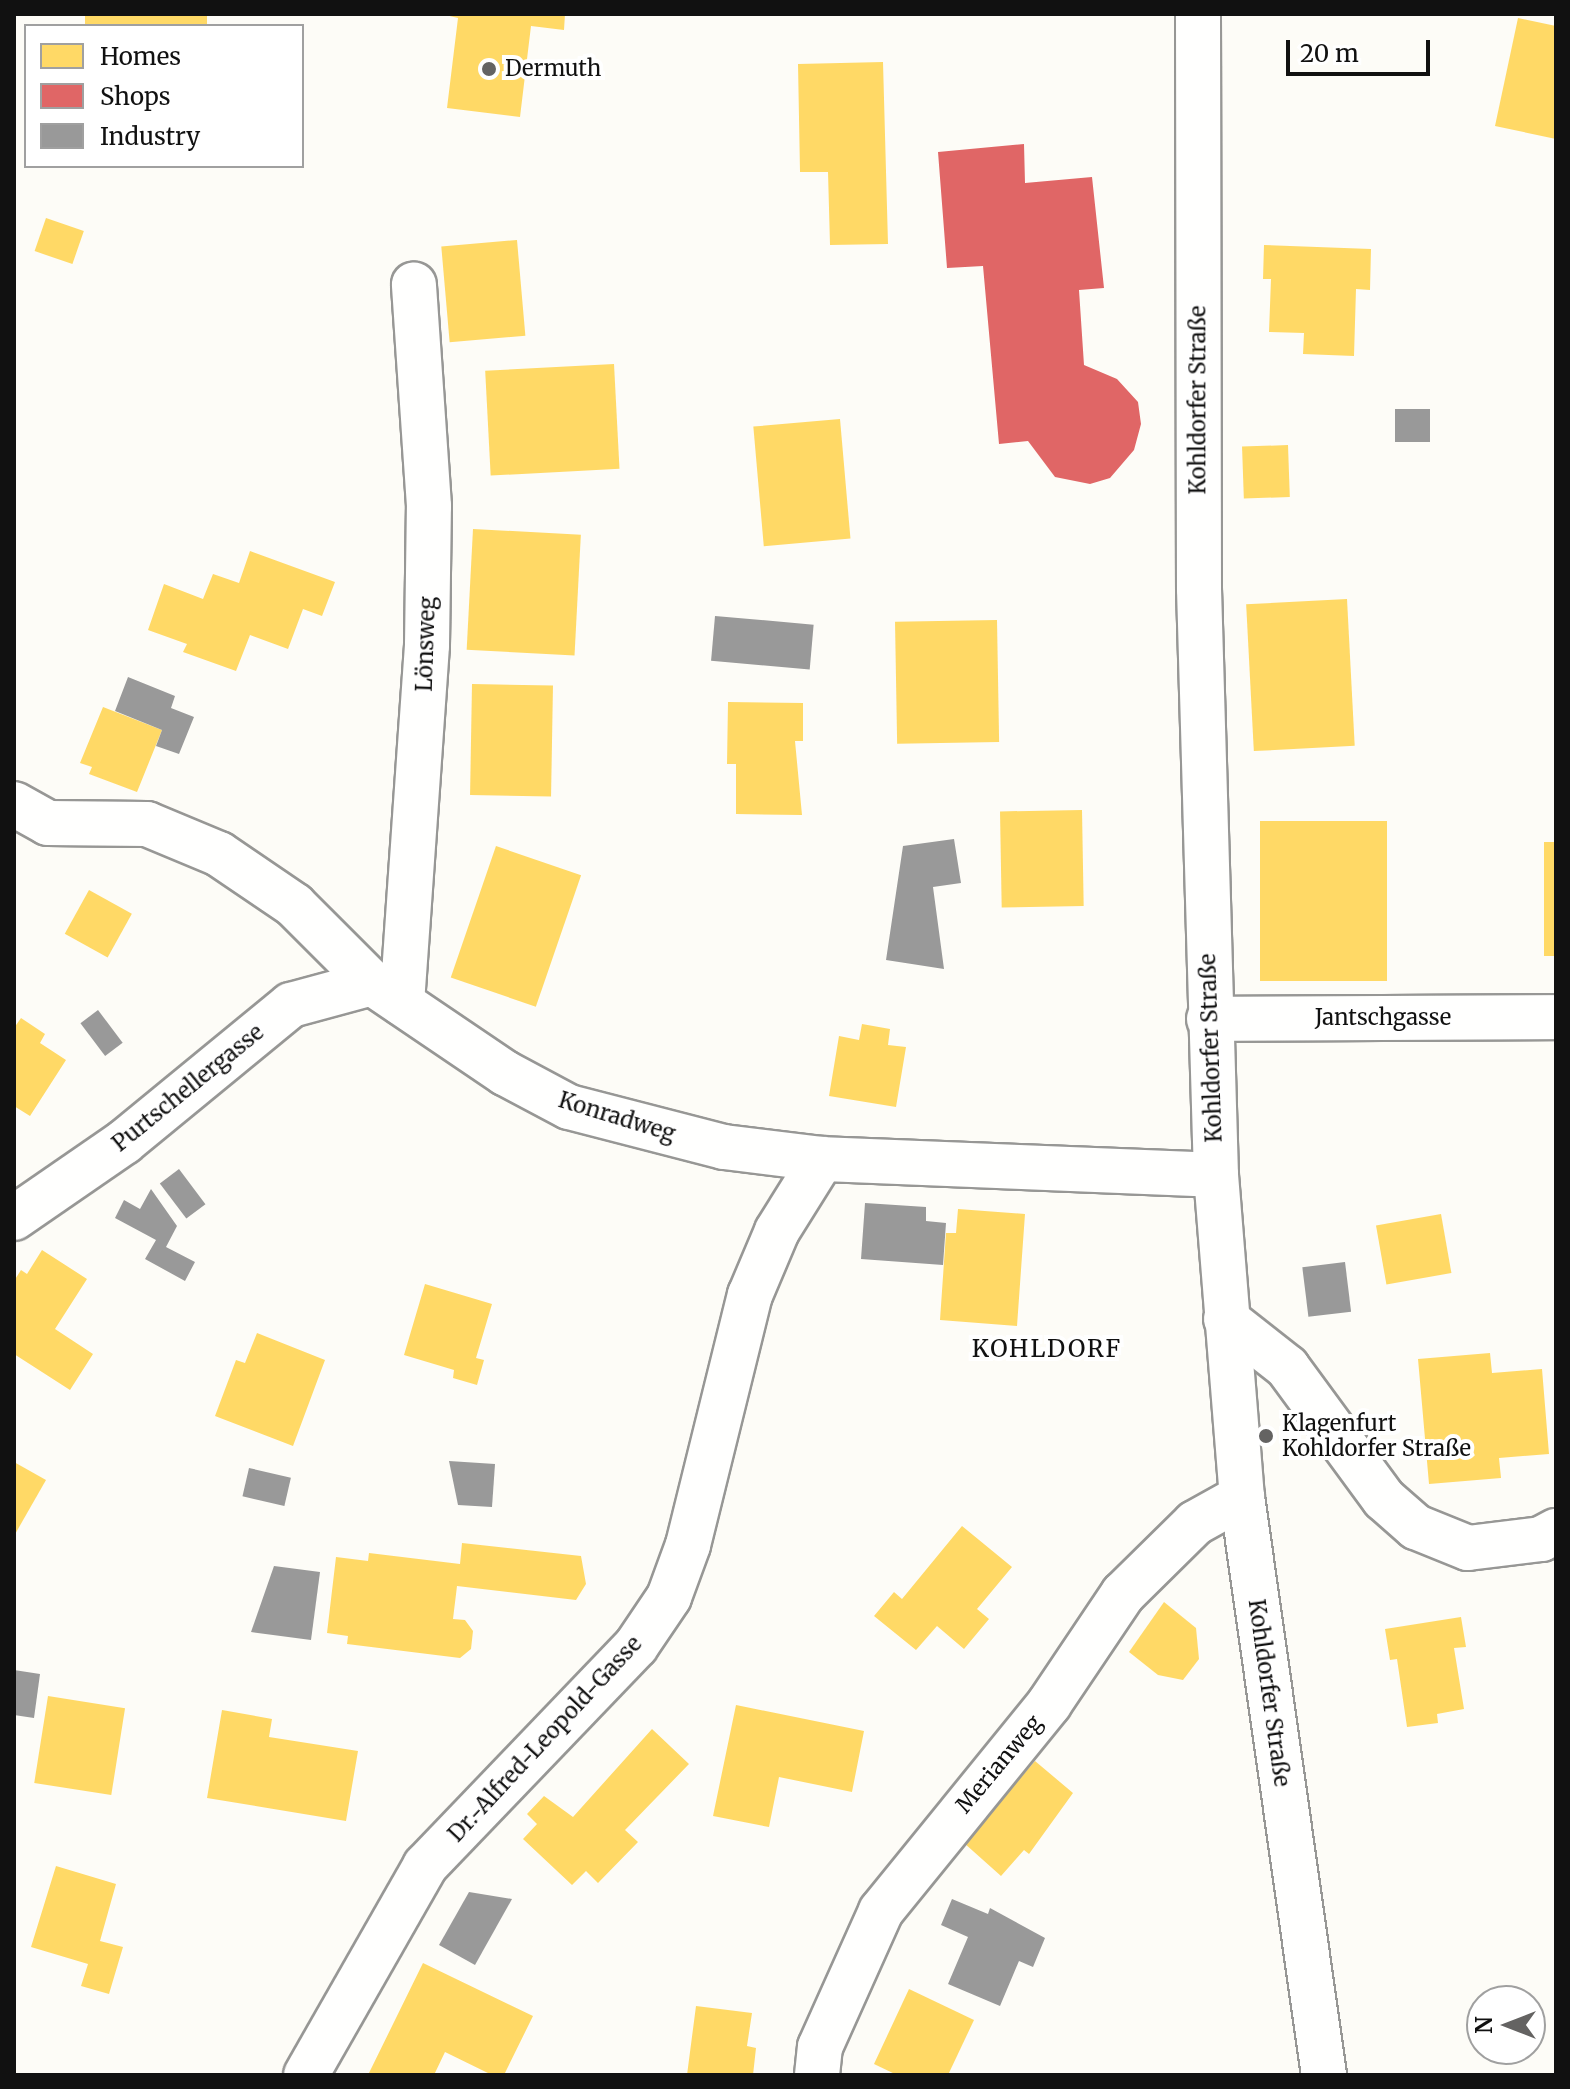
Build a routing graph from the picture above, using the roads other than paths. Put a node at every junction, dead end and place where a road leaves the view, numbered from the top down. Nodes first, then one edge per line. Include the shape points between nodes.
1 (1198, 14) edge
2 (414, 285) dead end
3 (14, 804) edge
4 (387, 993) junction
5 (1556, 1017) edge
6 (1209, 1019) junction
7 (822, 1159) junction
8 (1216, 1175) junction
9 (14, 1218) edge
10 (1226, 1319) junction
11 (1242, 1497) junction
12 (1556, 1531) edge
13 (306, 2075) edge
14 (817, 2075) edge
15 (1324, 2075) edge

1 - 6 street, Kohldorfer Straße via 1198,558
2 - 4 street, Lönsweg via 429,506 427,645
3 - 4 street, Konradweg via 48,823 147,824 219,854 294,905
4 - 7 street, Konradweg via 505,1073 569,1107 724,1147
4 - 9 street, Purtschellergasse via 291,1005 124,1142
5 - 6 street, Jantschgasse
6 - 8 street, Kohldorfer Straße
7 - 8 street, Konradweg
7 - 13 street, Dr.-Alfred-Leopold-Gasse via 777,1231 750,1295 688,1545 669,1597 636,1646 425,1866
8 - 10 street, Kohldorfer Straße
10 - 11 street, Kohldorfer Straße
10 - 12 street via 1287,1367 1384,1499 1416,1527 1468,1548 1541,1539
11 - 14 street, Merianweg via 1195,1523 1123,1594 1049,1704 881,1911 820,2047
11 - 15 street, Kohldorfer Straße

